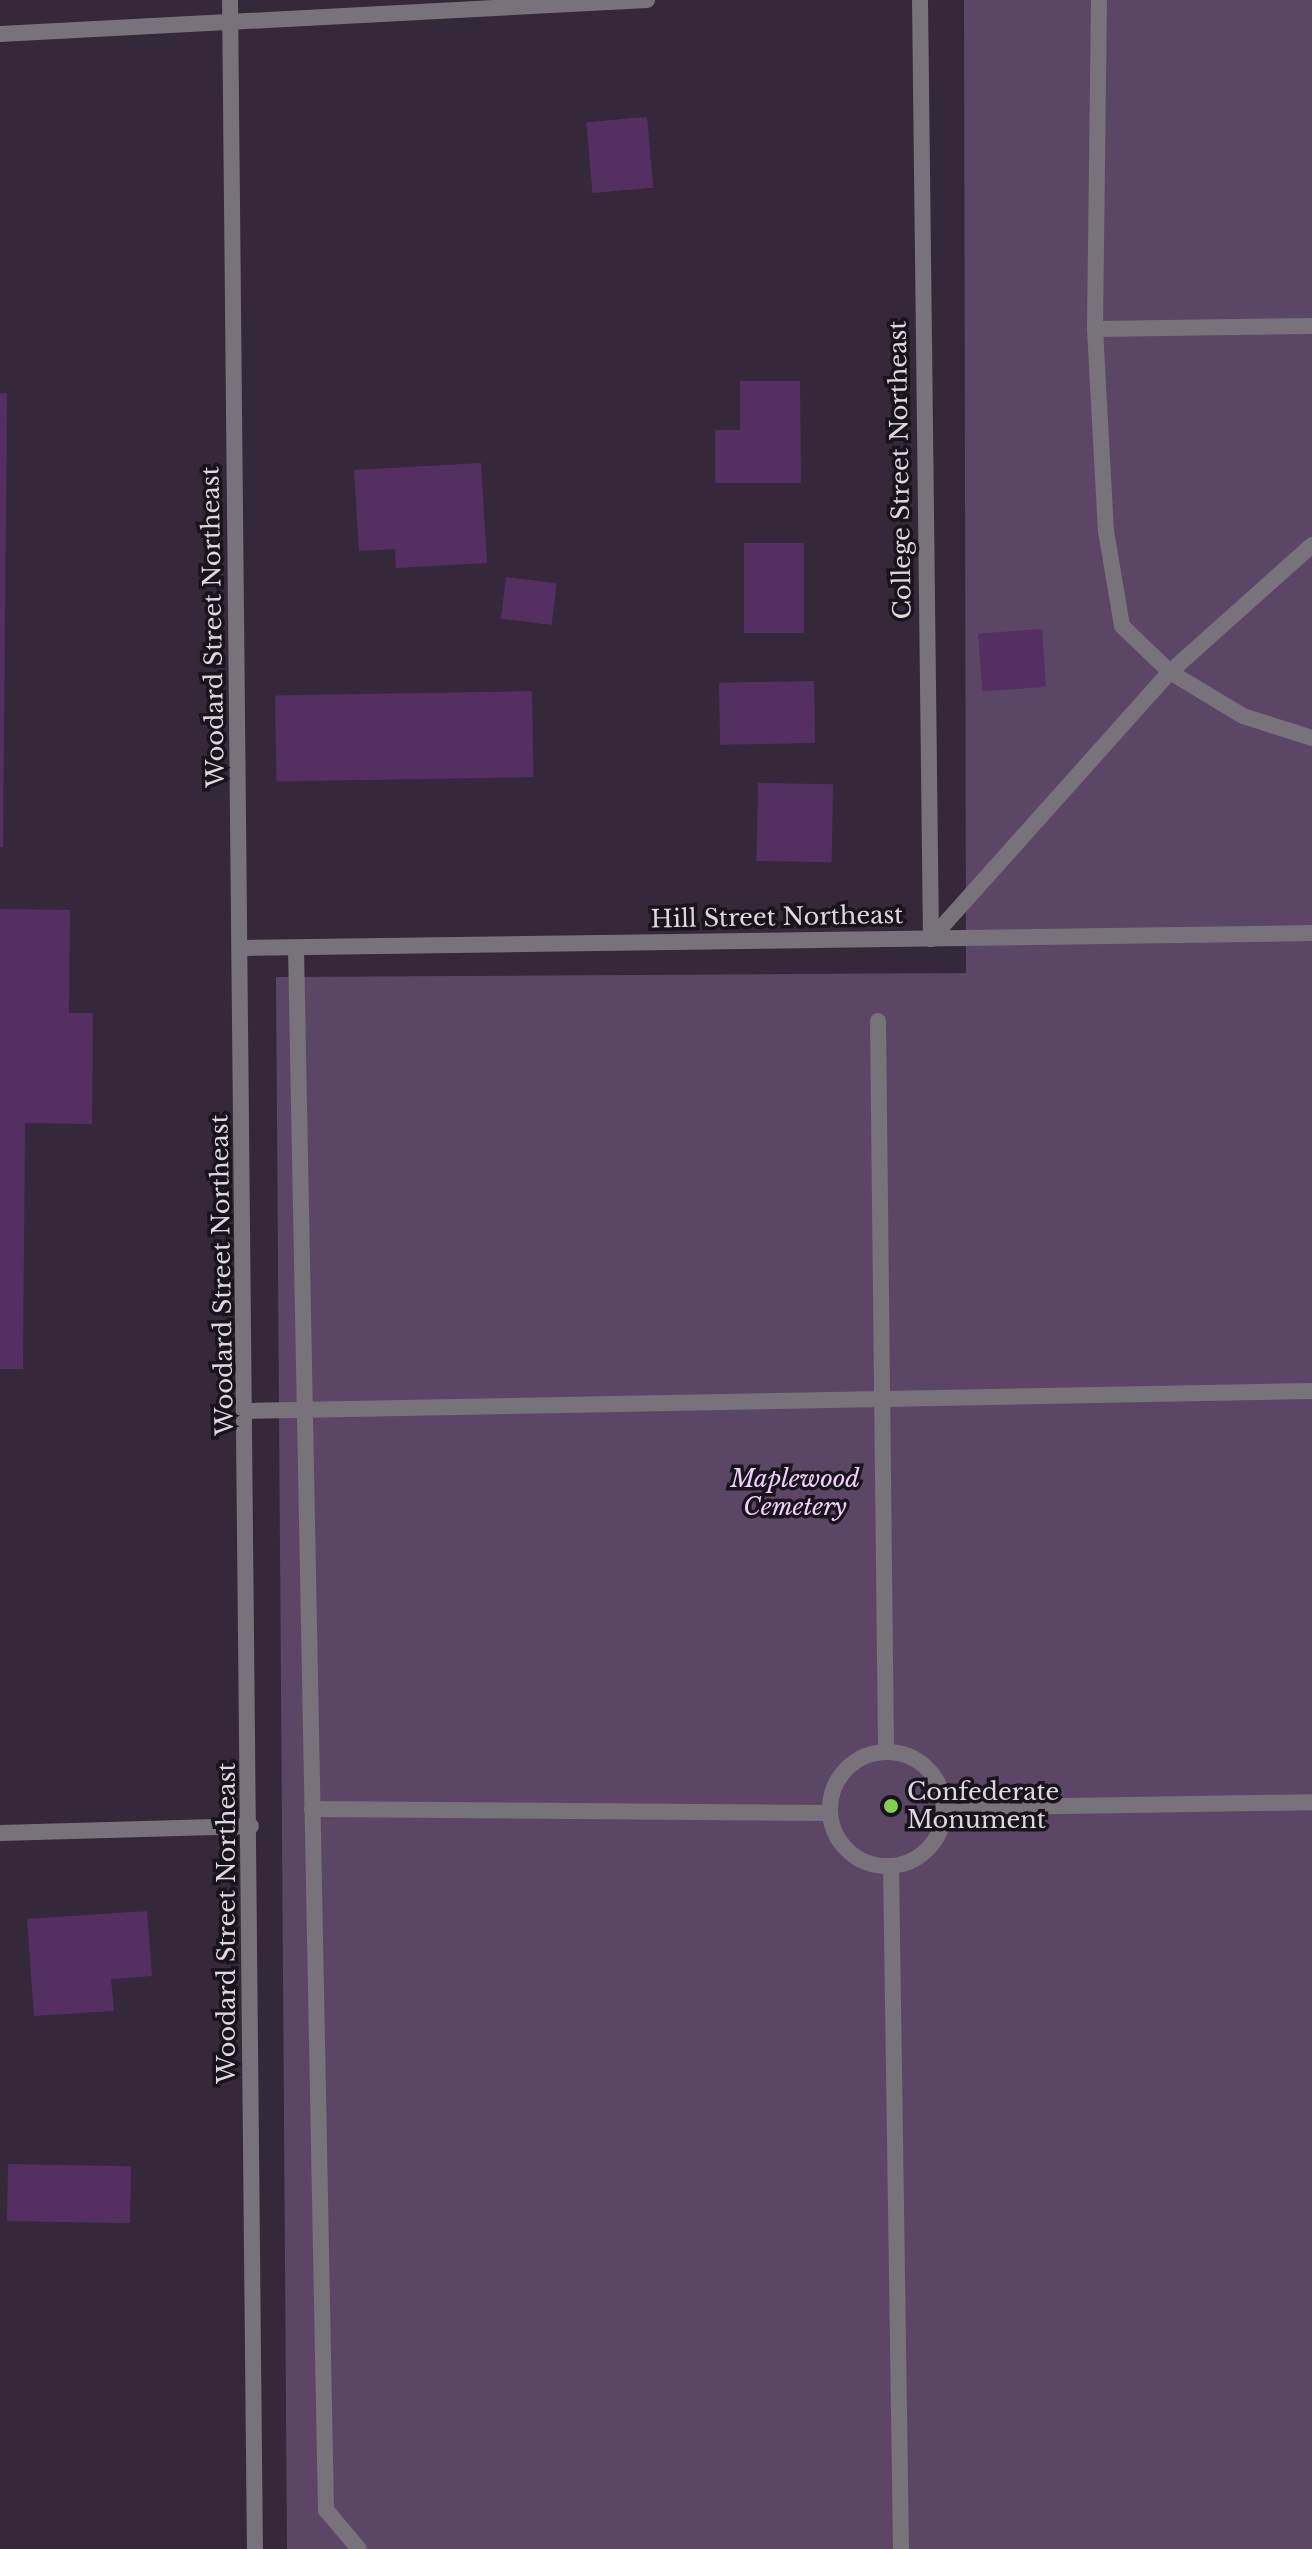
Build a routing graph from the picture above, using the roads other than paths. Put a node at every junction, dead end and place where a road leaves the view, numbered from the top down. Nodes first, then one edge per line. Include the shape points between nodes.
1 (230, 0) edge
2 (647, 0) edge
3 (920, 0) edge
4 (1099, 0) edge
5 (230, 24) junction
6 (0, 34) edge
7 (1312, 326) edge
8 (1095, 329) junction
9 (1312, 545) edge
10 (1170, 672) junction
11 (1312, 738) edge
12 (1312, 933) edge
13 (931, 939) junction
14 (243, 948) junction
15 (296, 948) junction
16 (878, 1021) dead end
17 (1312, 1391) edge
18 (883, 1399) junction
19 (247, 1411) junction
20 (304, 1411) junction
21 (886, 1752) junction
22 (1312, 1802) edge
23 (944, 1808) junction
24 (312, 1809) junction
25 (830, 1813) junction
26 (251, 1826) junction
27 (0, 1833) edge
28 (891, 1866) junction
29 (255, 2549) edge
30 (359, 2549) edge
31 (901, 2549) edge

1 - 5 street, Woodard Street Northeast
2 - 5 street
3 - 13 street, College Street Northeast
4 - 8 street
5 - 6 street
5 - 14 street, Woodard Street Northeast
7 - 8 street
8 - 10 street via 1106,531 1122,626
9 - 10 street
10 - 11 street via 1243,716
10 - 13 street
12 - 13 street, Hill Street Northeast
13 - 15 street, Hill Street Northeast
14 - 15 street, Hill Street Northeast
14 - 19 street, Woodard Street Northeast
15 - 20 street
16 - 18 street
17 - 18 street
18 - 20 street
18 - 21 street
19 - 20 street
19 - 26 street, Woodard Street Northeast
20 - 24 street
21 - 23 street via 927,1768
21 - 25 street via 846,1769
22 - 23 street
23 - 28 street via 927,1851
24 - 25 street
24 - 30 street via 326,2510
25 - 28 street via 854,1856
26 - 27 street
26 - 29 street, Woodard Street Northeast
28 - 31 street

